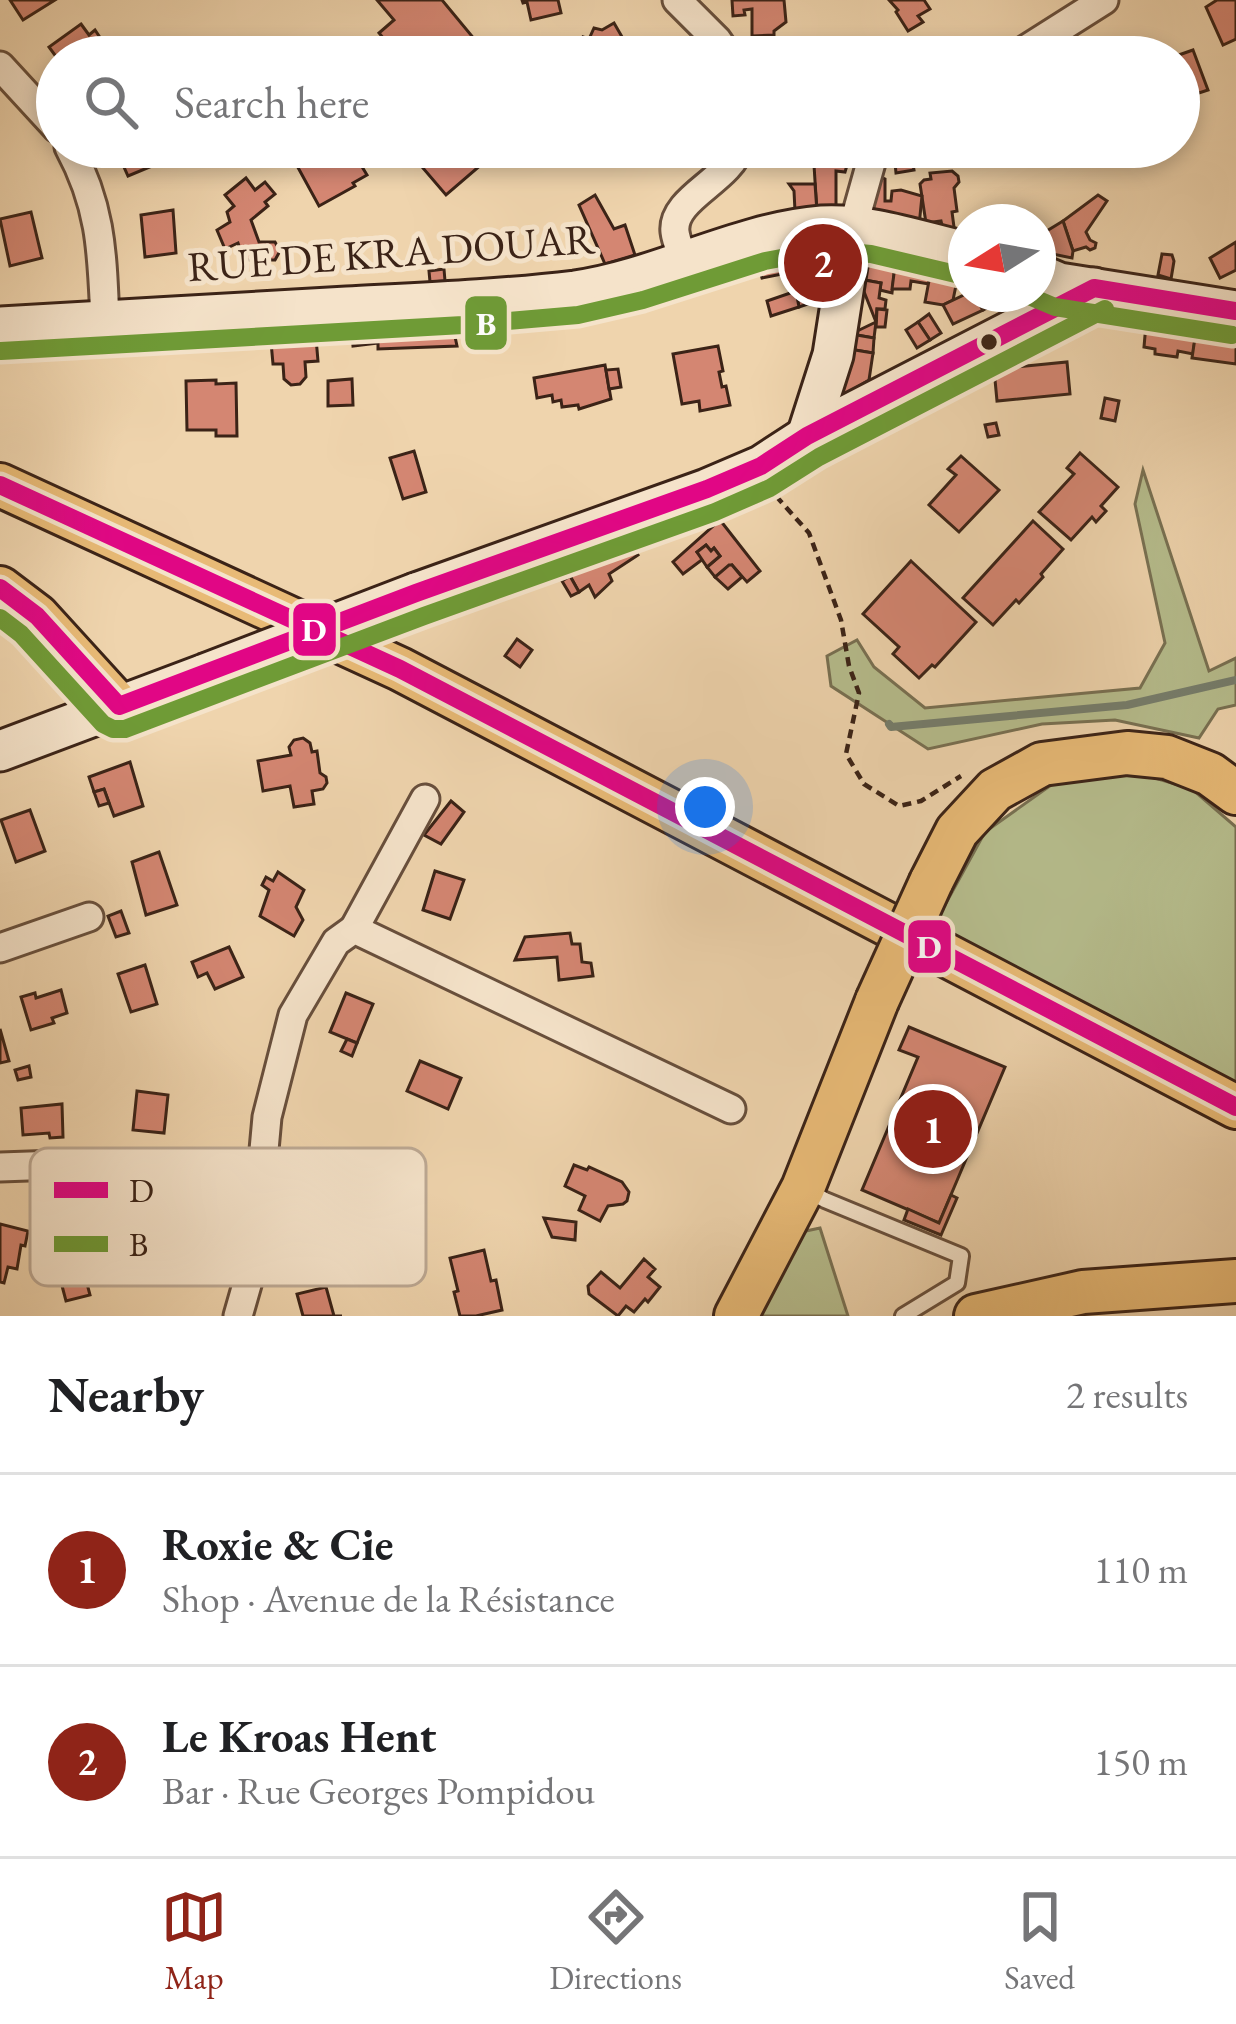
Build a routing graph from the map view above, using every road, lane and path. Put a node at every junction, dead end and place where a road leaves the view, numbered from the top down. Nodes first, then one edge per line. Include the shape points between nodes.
1 (677, 0) edge
2 (1104, 0) edge
3 (713, 36) edge
4 (1047, 36) edge
5 (0, 67) edge
6 (36, 106) edge
7 (78, 168) edge
8 (728, 168) edge
9 (869, 168) edge
10 (854, 227) junction
11 (948, 248) edge
12 (684, 260) junction
13 (1056, 282) edge
14 (1094, 288) junction
15 (1056, 296) edge
16 (1236, 311) edge
17 (1019, 312) edge
18 (105, 321) junction
19 (0, 327) edge
20 (807, 436) junction
21 (770, 460) junction
22 (0, 485) edge
23 (0, 514) edge
24 (169, 560) junction
25 (0, 588) edge
26 (119, 706) junction
27 (0, 751) edge
28 (969, 770) dead end
29 (1236, 794) edge
30 (425, 799) dead end
31 (89, 916) dead end
32 (354, 929) junction
33 (0, 948) edge
34 (1236, 1107) edge
35 (731, 1109) dead end
36 (264, 1148) edge
37 (30, 1166) edge
38 (0, 1167) edge
39 (803, 1188) junction
40 (1236, 1281) edge
41 (247, 1286) edge
42 (1022, 1311) edge
43 (238, 1316) edge
44 (736, 1316) edge
45 (903, 1316) edge
46 (976, 1316) edge

1 - 3 street
2 - 4 street
5 - 6 street
7 - 18 street via 101,238
8 - 12 street via 677,216
9 - 10 street
10 - 11 street, RUE DE KRA DOUAR
10 - 12 street, RUE DE KRA DOUAR via 770,236
10 - 20 street via 833,356
12 - 18 street, RUE DE KRA DOUAR via 573,291
13 - 14 street
14 - 15 street
14 - 16 street
17 - 20 street
18 - 19 street, RUE DE KRA DOUAR
20 - 21 street
21 - 26 street, bridge
21 - 28 path via 776,497 809,533 841,620 859,693 845,754 864,784 898,806
22 - 24 main road
23 - 24 main road
24 - 34 main road via 400,669
25 - 26 main road via 37,616
26 - 27 street
29 - 39 main road, bridge via 1210,774 1127,752 1042,764 995,790 958,831 931,882
30 - 32 street
31 - 33 street
32 - 35 street
32 - 36 street via 336,942 293,1016
37 - 38 street
39 - 44 main road
39 - 45 lane via 961,1256 957,1283
40 - 42 main road via 1083,1292
41 - 43 street
42 - 46 main road

